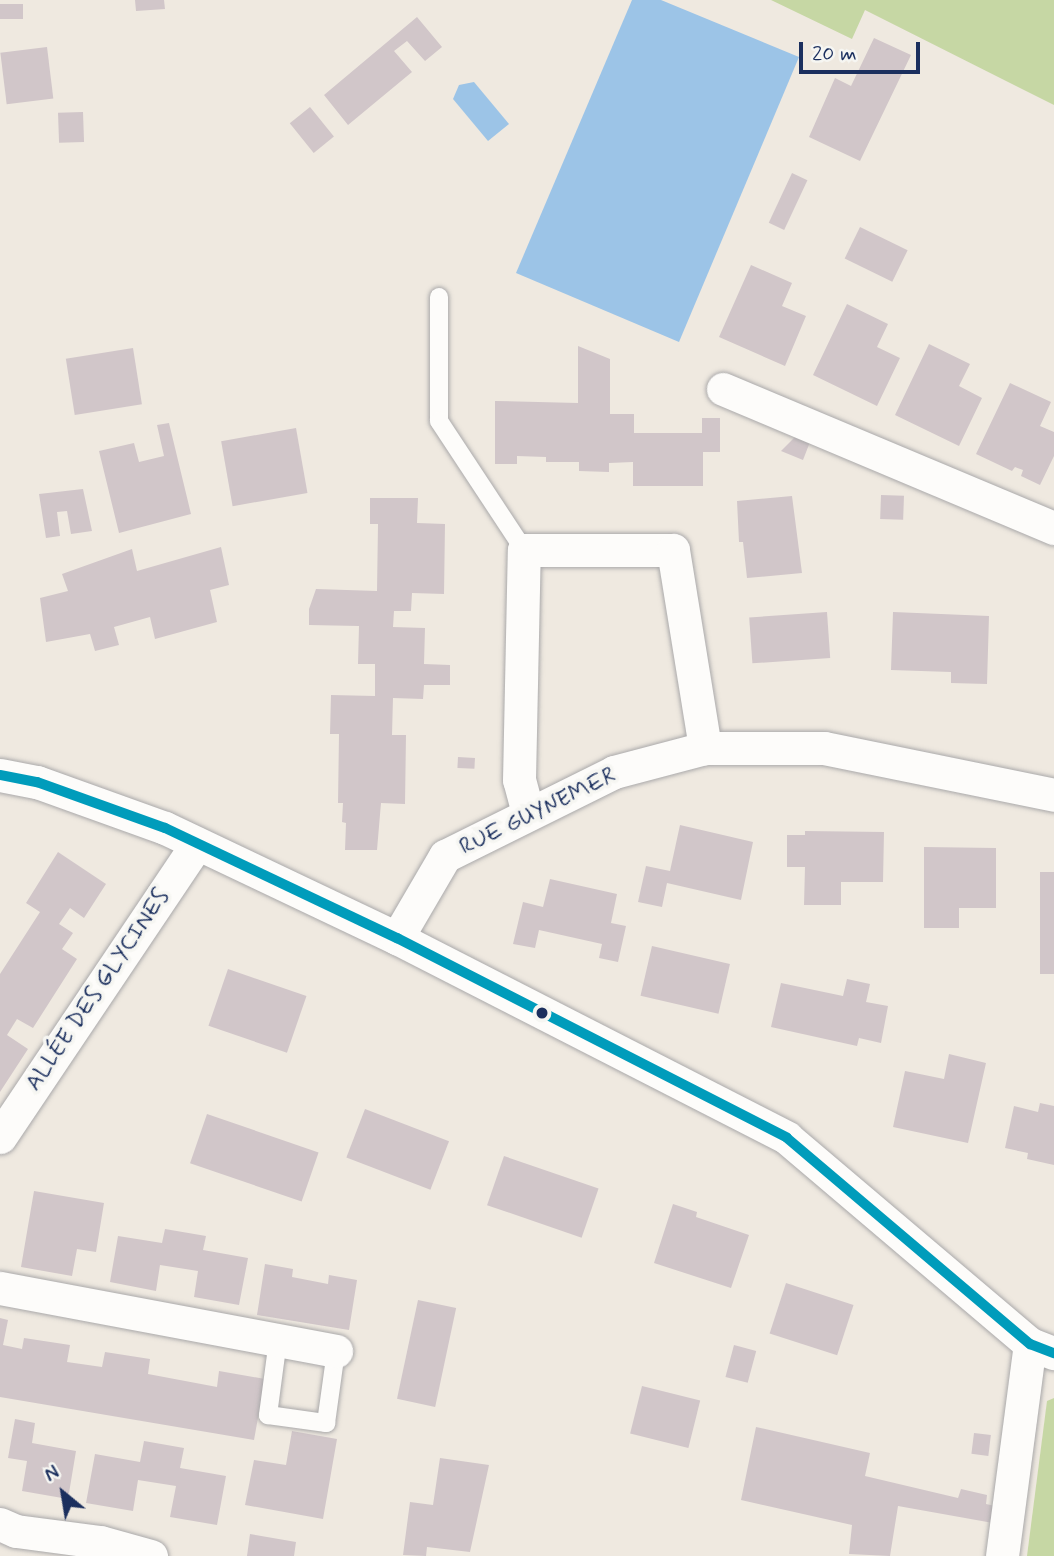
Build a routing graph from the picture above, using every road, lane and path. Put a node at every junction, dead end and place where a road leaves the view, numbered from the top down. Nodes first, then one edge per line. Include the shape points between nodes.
1 (439, 297) dead end
2 (723, 389) dead end
3 (1054, 528) edge
4 (524, 550) junction
5 (705, 748) junction
6 (0, 775) edge
7 (1054, 795) edge
8 (528, 813) junction
9 (197, 844) junction
10 (397, 938) junction
11 (0, 1136) edge
12 (0, 1289) edge
13 (278, 1340) junction
14 (1046, 1344) edge
15 (336, 1352) joint
16 (0, 1524) edge
17 (99, 1549) edge
18 (150, 1556) edge
19 (1002, 1556) edge

1 - 4 lane via 439,421
2 - 3 street
4 - 5 street via 673,550
4 - 8 street via 519,780
5 - 7 street, RUE GUYNEMER via 824,748
5 - 8 street, RUE GUYNEMER via 614,772
6 - 9 street via 37,782
8 - 10 street, RUE GUYNEMER via 445,856
9 - 10 street
9 - 11 street, ALLÉE DES GLYCINES
10 - 14 street via 787,1138
12 - 13 street
13 - 15 street
13 - 15 lane via 268,1415 326,1423
14 - 19 street
16 - 17 street
17 - 18 street

